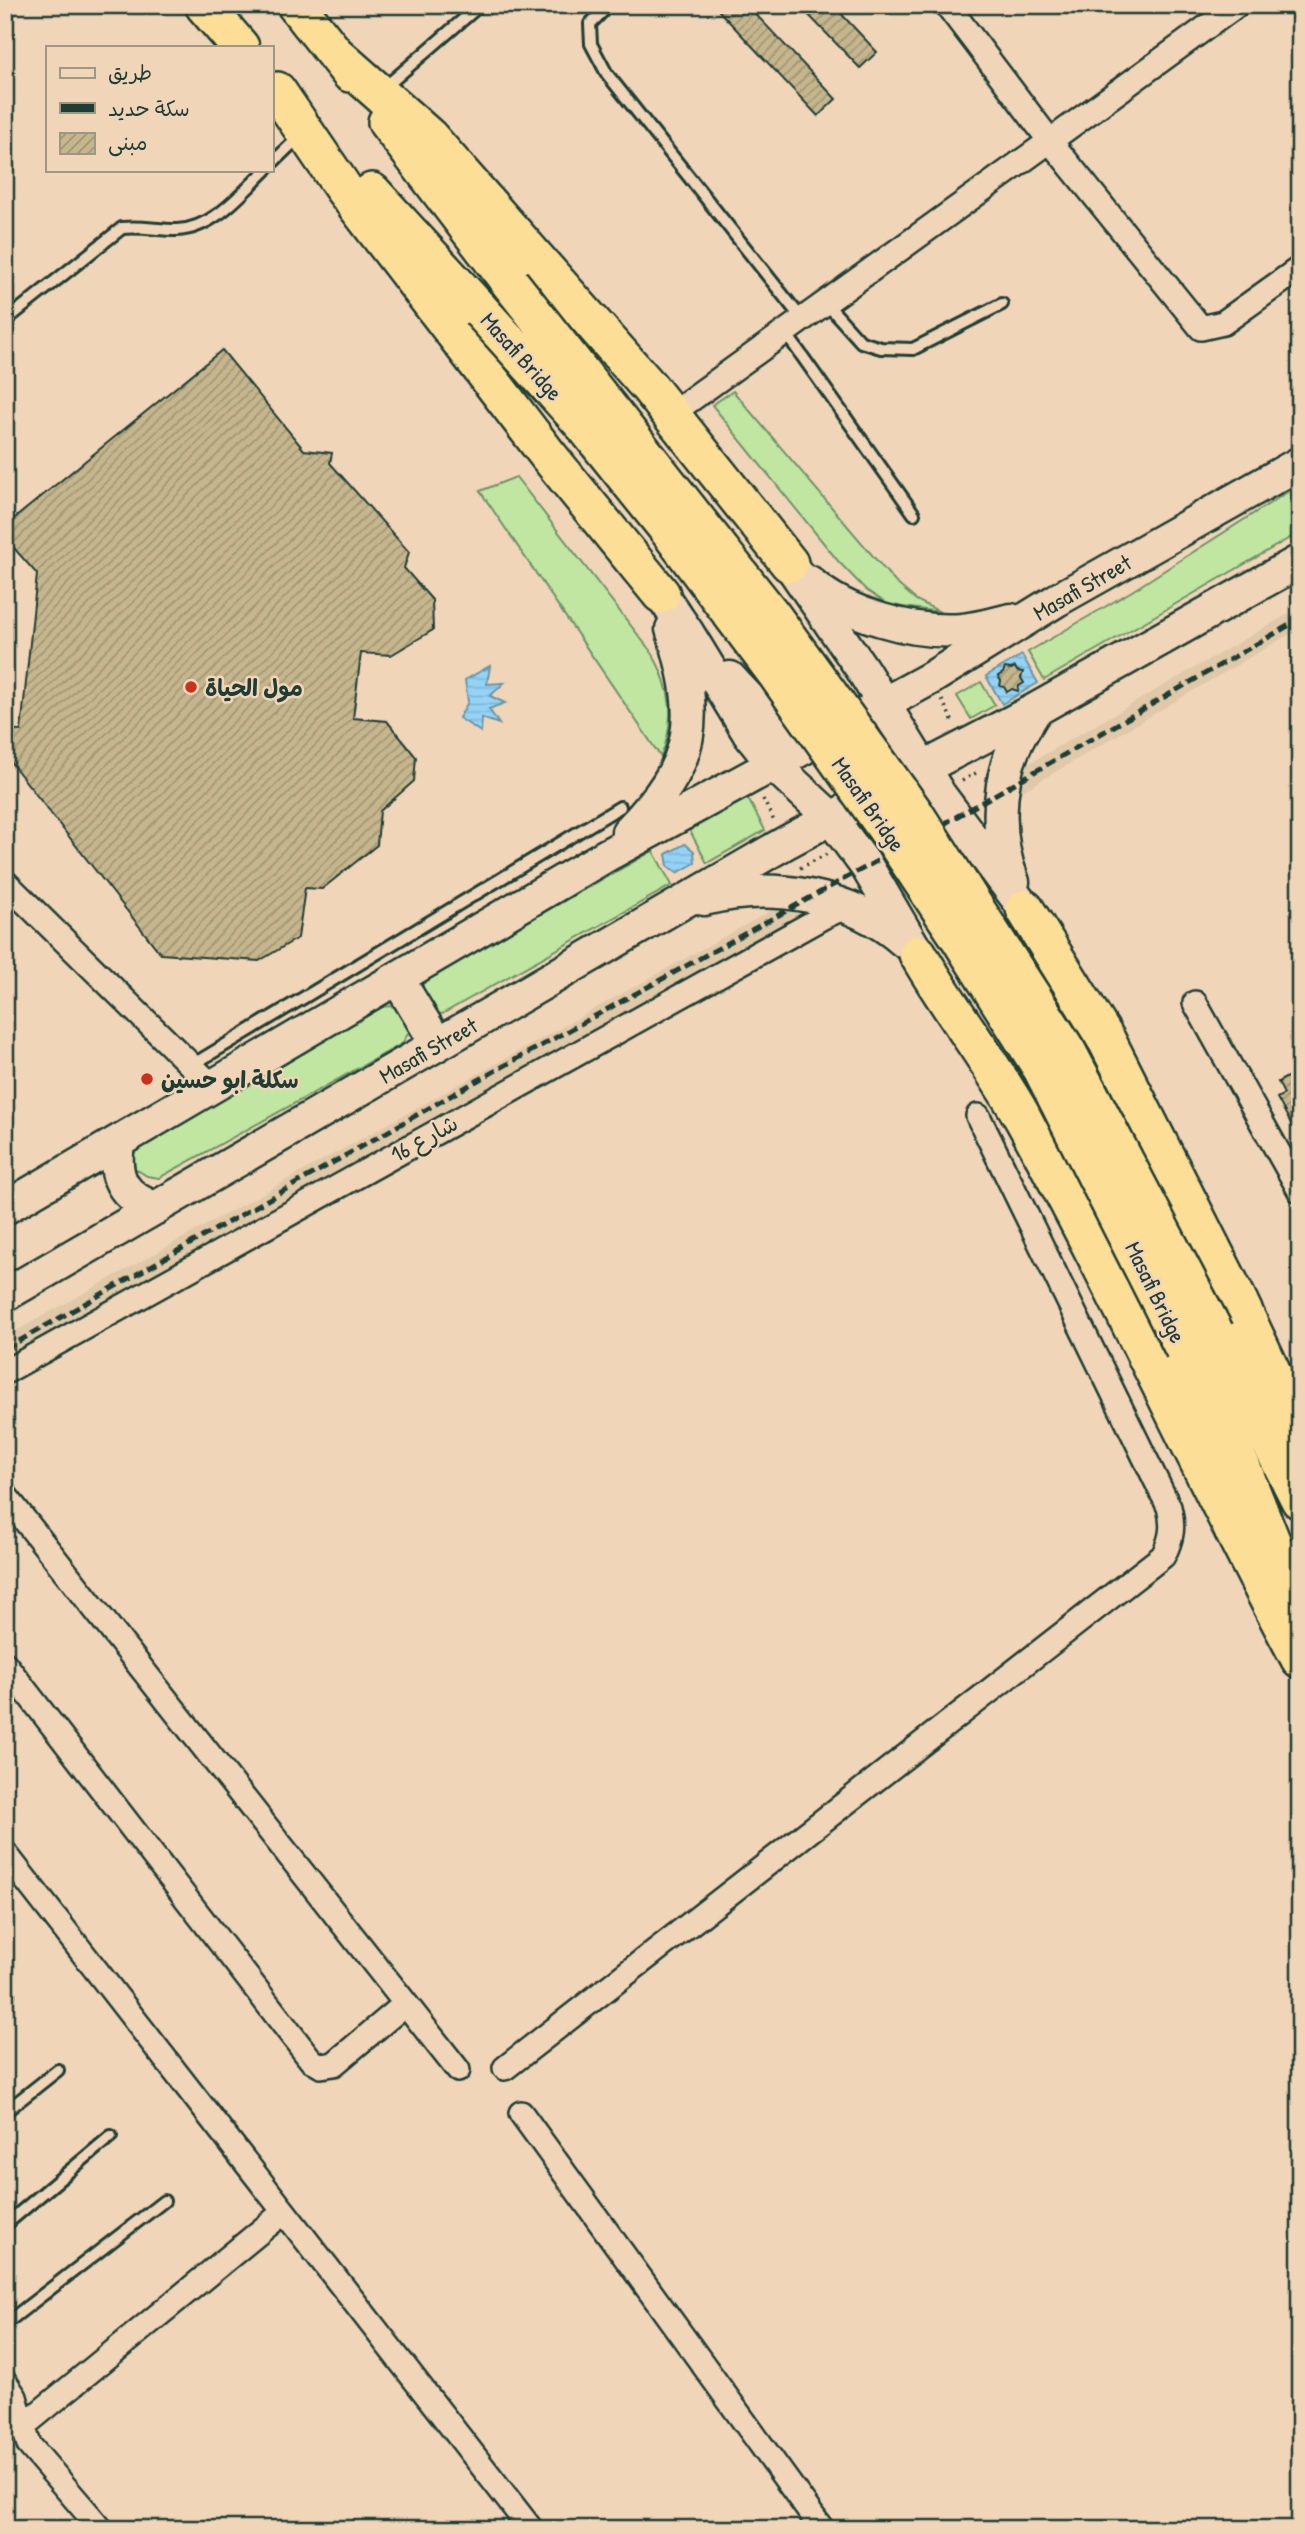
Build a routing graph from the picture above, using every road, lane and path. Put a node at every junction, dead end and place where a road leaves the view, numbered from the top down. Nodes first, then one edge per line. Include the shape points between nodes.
1 (204, 5) edge
2 (296, 5) edge
3 (480, 5) edge
4 (609, 5) edge
5 (947, 5) edge
6 (1237, 5) edge
7 (239, 46) edge
8 (334, 53) junction
9 (392, 81) junction
10 (274, 88) edge
11 (305, 132) junction
12 (1050, 141) junction
13 (273, 162) edge
14 (264, 172) edge
15 (1300, 268) edge
16 (825, 302) junction
17 (1002, 304) dead end
18 (5, 321) edge
19 (793, 326) junction
20 (671, 414) junction
21 (1300, 463) edge
22 (914, 514) dead end
23 (1300, 561) edge
24 (789, 563) junction
25 (661, 594) junction
26 (813, 596) junction
27 (1057, 600) junction
28 (810, 640) dead end
29 (698, 643) junction
30 (931, 677) junction
31 (761, 679) dead end
32 (874, 709) junction
33 (1035, 710) junction
34 (964, 746) junction
35 (773, 764) junction
36 (919, 776) junction
37 (620, 807) dead end
38 (841, 812) junction
39 (607, 855) junction
40 (973, 871) dead end
41 (5, 882) edge
42 (914, 898) dead end
43 (1016, 898) junction
44 (679, 906) junction
45 (845, 907) junction
46 (912, 944) junction
47 (397, 978) junction
48 (1195, 1003) dead end
49 (437, 1044) junction
50 (202, 1076) junction
51 (978, 1116) dead end
52 (118, 1143) junction
53 (78, 1166) junction
54 (1300, 1191) edge
55 (5, 1208) edge
56 (156, 1208) junction
57 (110, 1235) junction
58 (5, 1295) edge
59 (1200, 1341) junction
60 (5, 1372) edge
61 (1300, 1433) edge
62 (5, 1494) edge
63 (1300, 1500) edge
64 (1300, 1622) edge
65 (1300, 1659) edge
66 (5, 1664) edge
67 (5, 1853) edge
68 (404, 2005) junction
69 (505, 2068) dead end
70 (58, 2070) dead end
71 (458, 2070) dead end
72 (5, 2112) edge
73 (521, 2113) dead end
74 (111, 2136) dead end
75 (164, 2201) dead end
76 (284, 2212) junction
77 (5, 2225) edge
78 (5, 2324) edge
79 (5, 2382) edge
80 (14, 2434) edge
81 (101, 2529) edge
82 (531, 2529) edge
83 (822, 2529) edge

1 - 7 highway
2 - 8 highway
3 - 9 lane
4 - 19 lane via 590,24 591,44 607,74
5 - 12 street
6 - 12 street
8 - 9 highway
8 - 59 highway, Masafi Bridge, bridge via 773,617 913,811 1068,1053 1173,1249
9 - 20 highway via 429,137
10 - 11 highway
10 - 59 highway, Masafi Bridge, bridge via 584,425 786,686 959,937 1042,1069
11 - 13 lane
11 - 25 highway via 547,454
12 - 15 street via 1201,328 1223,323
12 - 16 street
14 - 18 lane via 225,209 195,227 122,228
16 - 17 lane via 861,342 913,349
16 - 19 street
19 - 20 street
19 - 22 lane
20 - 24 highway
21 - 27 main road, Masafi Street
23 - 33 main road
24 - 26 main road
24 - 27 main road via 821,592 863,614 916,628 962,630 1011,620
25 - 29 main road
25 - 39 main road via 682,661 690,705 687,737 678,770 656,804
26 - 28 main road
26 - 32 main road
27 - 30 main road, Masafi Street
29 - 31 main road via 740,676
29 - 35 main road via 750,735
29 - 35 main road via 752,703 809,745
30 - 32 main road, Masafi Street
30 - 34 path
32 - 36 main road
33 - 34 main road
33 - 43 main road via 1015,745 1002,791 1000,823
34 - 36 main road
34 - 36 path via 976,773
35 - 38 main road
35 - 39 main road
36 - 43 main road
37 - 50 lane
38 - 44 main road, Masafi Street
38 - 46 main road
39 - 47 main road
40 - 43 main road
41 - 50 street
42 - 46 main road via 908,912
43 - 61 highway via 1107,1041
44 - 45 main road via 726,893 776,891
44 - 49 main road, Masafi Street
45 - 46 main road via 870,916
45 - 60 street, شارع 16
46 - 65 highway via 1022,1118 1123,1306
47 - 49 main road
47 - 50 main road
48 - 54 street
49 - 56 main road, Masafi Street
50 - 52 main road
51 - 69 street via 1169,1507 1173,1531 1163,1556
52 - 53 main road
52 - 56 main road via 115,1160 122,1185 142,1203
53 - 55 main road
53 - 57 main road via 92,1172 110,1192 114,1218
56 - 57 main road, Masafi Street
57 - 58 main road, Masafi Street
59 - 63 highway, Masafi Bridge
59 - 64 highway, Masafi Bridge
62 - 68 street
66 - 68 street via 311,2060 321,2066 334,2064
67 - 76 street
68 - 71 street
70 - 72 lane
73 - 83 street
74 - 77 lane
75 - 78 lane
76 - 80 street
76 - 82 street
79 - 80 street via 15,2397
80 - 81 street via 29,2445

